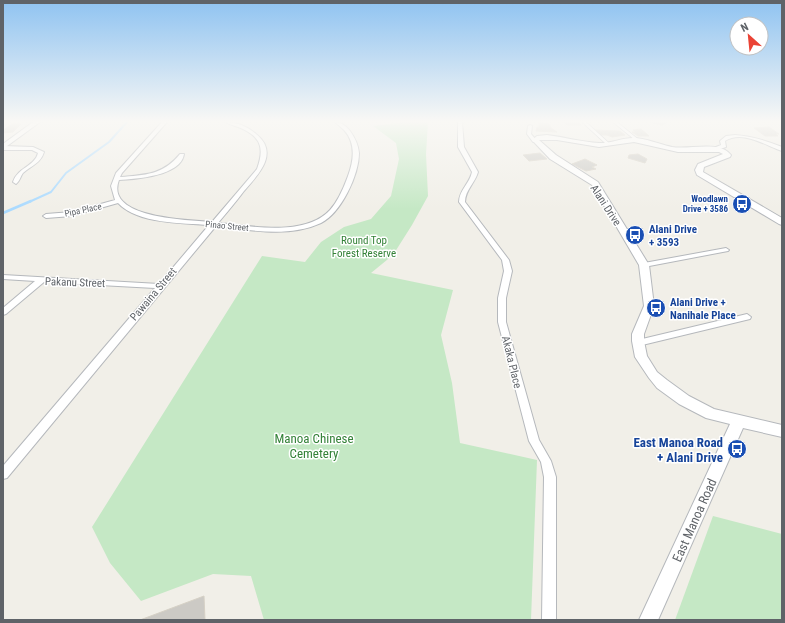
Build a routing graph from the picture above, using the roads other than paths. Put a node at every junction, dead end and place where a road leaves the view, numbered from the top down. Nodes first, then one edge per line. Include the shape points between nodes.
1 (39, 151) edge
2 (139, 151) edge
3 (265, 151) edge
4 (356, 151) edge
5 (463, 151) edge
6 (547, 151) edge
7 (722, 151) edge
8 (182, 155) dead end
9 (116, 179) junction
10 (16, 182) dead end
11 (119, 201) junction
12 (46, 216) dead end
13 (782, 222) edge
14 (214, 225) junction
15 (726, 250) dead end
16 (644, 265) junction
17 (3, 277) edge
18 (41, 280) junction
19 (160, 286) junction
20 (3, 312) edge
21 (747, 316) dead end
22 (638, 343) junction
23 (739, 421) junction
24 (782, 431) edge
25 (3, 474) edge
26 (549, 620) edge
27 (648, 620) edge

1 - 10 street via 41,152 40,158 18,175
2 - 9 street
3 - 14 street, Pawaina Street via 260,168
4 - 14 street, Pinao Street via 354,169 337,206 331,213 314,223 273,230
5 - 26 street, Akaka Place via 475,172 462,194 462,202 505,260 508,271 502,298 502,322 534,441 546,461 550,477
6 - 16 street, Alani Drive via 595,184
7 - 13 street via 728,156 701,166 700,173
8 - 9 street via 176,164 164,171 147,176
9 - 11 street via 114,190
11 - 12 street, Pipa Place via 72,214
11 - 14 street, Pinao Street via 131,210 146,216
14 - 19 street, Pawaina Street
15 - 16 street
16 - 22 street, Alani Drive via 649,306 638,334
17 - 18 street
18 - 19 street, Pakanu Street
18 - 20 street, Pakanu Street
19 - 25 street, Pawaina Street
21 - 22 street
22 - 23 street, Alani Drive via 646,366 672,392 711,414
23 - 24 street, Alani Drive
23 - 27 street, East Manoa Road

